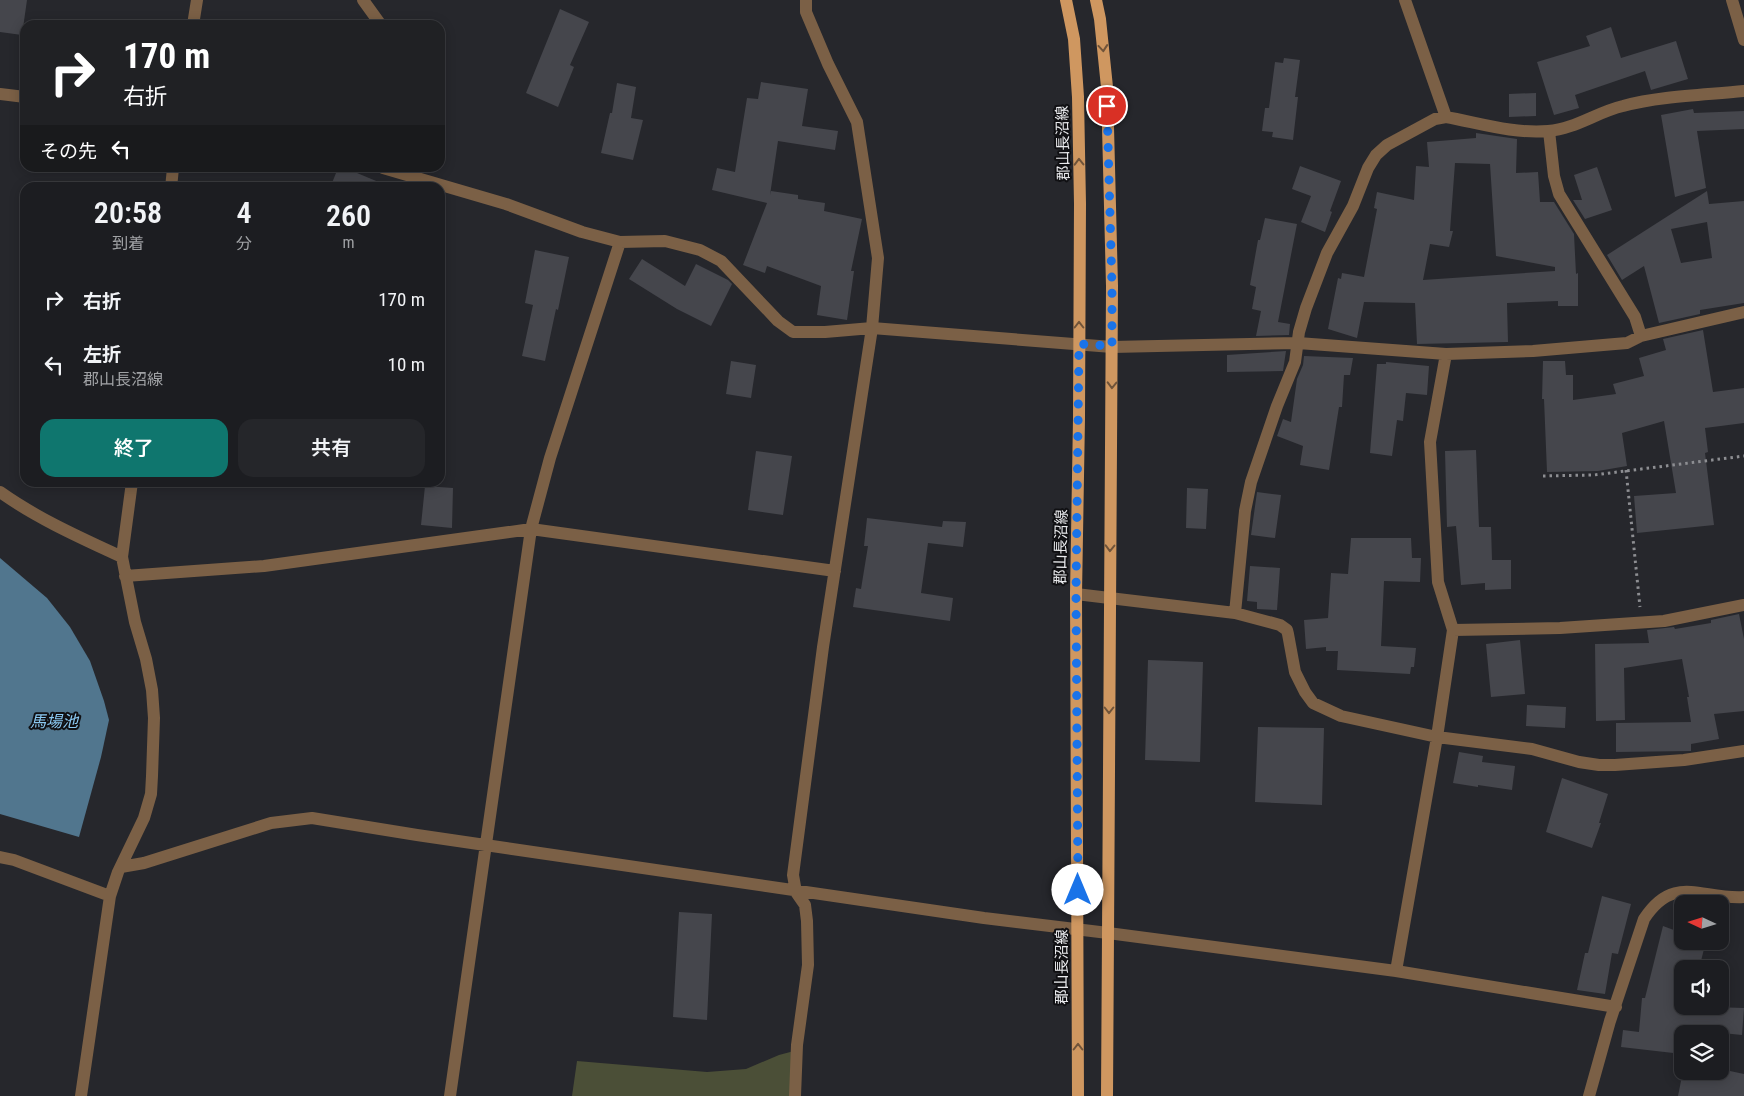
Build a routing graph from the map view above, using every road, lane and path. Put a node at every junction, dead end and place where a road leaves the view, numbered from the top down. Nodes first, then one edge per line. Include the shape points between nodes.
1 (197, 0) edge
2 (363, 0) edge
3 (806, 0) edge
4 (1066, 0) edge
5 (1096, 0) edge
6 (1405, 0) edge
7 (1732, 0) edge
8 (194, 20) edge
9 (377, 20) edge
10 (1744, 40) edge
11 (1744, 91) edge
12 (0, 94) edge
13 (20, 96) edge
14 (1446, 117) junction
15 (1549, 131) junction
16 (397, 172) edge
17 (431, 182) edge
18 (445, 186) edge
19 (620, 242) junction
20 (1744, 312) edge
21 (872, 328) junction
22 (1641, 336) junction
23 (1298, 343) junction
24 (1079, 344) junction
25 (1112, 346) junction
26 (1446, 354) junction
27 (1744, 456) edge
28 (1626, 470) junction
29 (1543, 476) dead end
30 (131, 487) edge
31 (0, 492) edge
32 (531, 528) junction
33 (122, 557) junction
34 (835, 571) junction
35 (125, 576) junction
36 (1076, 594) junction
37 (1109, 599) junction
38 (1744, 605) edge
39 (1235, 613) junction
40 (1642, 622) junction
41 (1453, 630) junction
42 (1437, 737) junction
43 (1744, 751) edge
44 (487, 844) junction
45 (0, 857) edge
46 (121, 867) junction
47 (796, 892) junction
48 (110, 896) junction
49 (1744, 896) edge
50 (1078, 930) junction
51 (1108, 933) junction
52 (1396, 971) junction
53 (1616, 1007) junction
54 (81, 1096) edge
55 (450, 1096) edge
56 (795, 1096) edge
57 (1078, 1096) edge
58 (1107, 1096) edge
59 (1589, 1096) edge

1 - 8 street
2 - 9 street
3 - 21 street via 806,12 857,122 878,258
24 -> 4 main road, 郡山長沼線 via 1078,97 1074,39
5 -> 25 main road via 1107,86
6 - 14 street
7 - 10 street
11 - 15 street via 1634,103
12 - 13 street
14 - 15 street via 1517,130
14 - 23 street via 1435,119 1376,155 1327,253 1306,308
15 - 22 street via 1559,194 1634,317
16 - 17 street
18 - 19 street
19 - 21 street via 665,241 700,250 721,261 778,321 793,332
19 - 32 street via 550,458
20 - 22 street
21 - 24 street
21 - 34 street
22 - 26 street via 1627,343
23 - 25 street
23 - 26 street
23 - 39 street via 1295,362 1251,482
24 - 25 street
24 - 36 main road, 郡山長沼線
25 -> 37 main road
26 - 41 street via 1430,442 1438,582
27 - 28 path
28 - 29 path via 1594,475
28 - 40 path
30 - 33 street
31 - 33 street via 19,506
32 - 34 street
32 - 35 street via 264,566
32 - 44 street
33 - 35 street
34 - 47 street via 793,876
35 - 46 street via 134,622 146,659 154,718 151,794 144,818
36 - 37 street
36 - 50 main road, 郡山長沼線
37 - 39 street
37 -> 51 main road
38 - 40 street via 1664,621
39 - 42 street via 1280,625 1287,630 1295,672 1313,703 1341,716
40 - 41 street via 1560,628
41 - 42 street
42 - 43 street via 1532,749 1599,765 1684,760
42 - 52 street
44 - 46 street via 312,818 292,819
44 - 47 street
44 - 55 street
45 - 48 street
46 - 48 street
47 - 50 street
47 - 56 street via 805,905 808,965 797,1045
48 - 54 street
49 - 53 street via 1688,891 1661,900 1644,920
50 - 51 street
57 -> 50 main road, 郡山長沼線
51 - 52 street
51 - 58 main road
52 - 53 street
53 - 59 street

